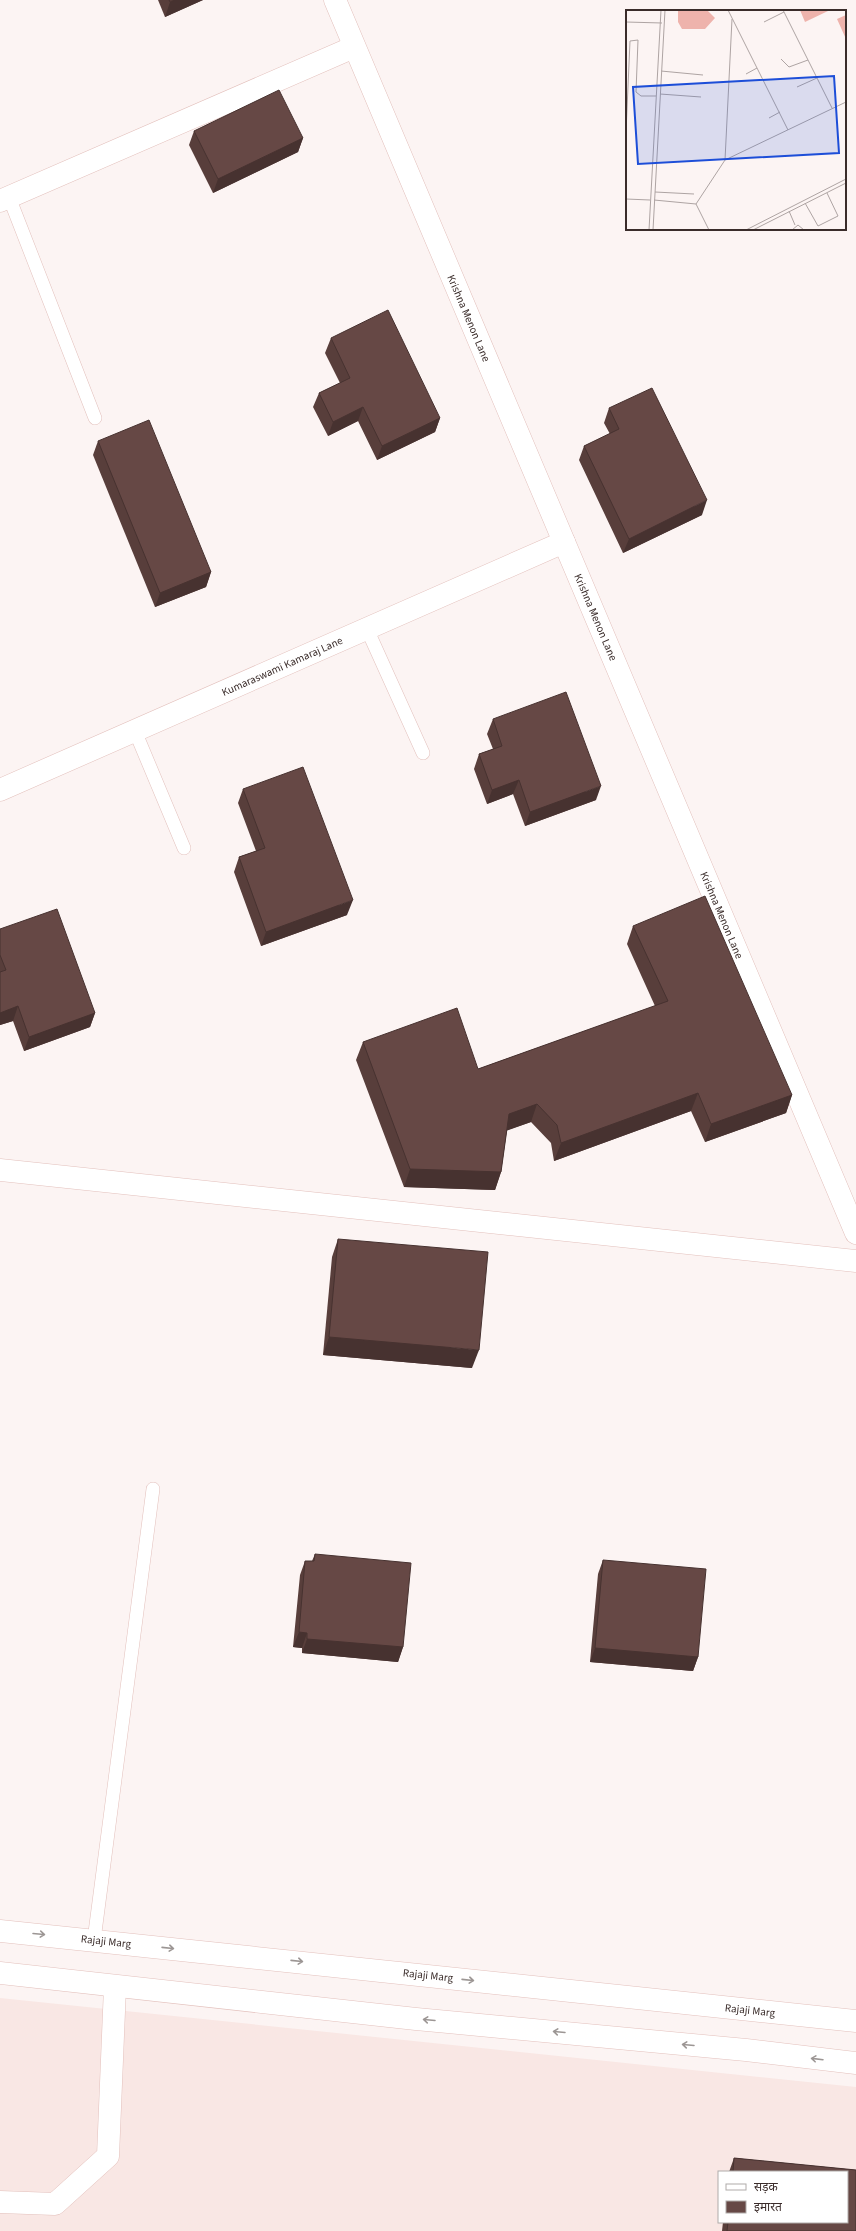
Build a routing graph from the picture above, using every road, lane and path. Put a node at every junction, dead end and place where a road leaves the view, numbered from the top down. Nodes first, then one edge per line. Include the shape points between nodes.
1 (335, 0) edge
2 (354, 46) junction
3 (4, 199) edge
4 (95, 418) dead end
5 (564, 542) junction
6 (367, 628) junction
7 (135, 731) junction
8 (423, 753) dead end
9 (0, 790) edge
10 (184, 848) dead end
11 (0, 1170) edge
12 (856, 1233) edge
13 (856, 1261) edge
14 (153, 1490) dead end
15 (0, 1931) edge
16 (94, 1940) junction
17 (0, 1973) edge
18 (115, 1987) junction
19 (856, 2021) edge
20 (856, 2063) edge
21 (0, 2202) edge

1 - 2 street, Krishna Menon Lane
2 - 3 street
2 - 5 street, Krishna Menon Lane
3 - 4 lane
5 - 6 street, Kumaraswami Kamaraj Lane
5 - 12 street, Krishna Menon Lane
6 - 7 street, Kumaraswami Kamaraj Lane
6 - 8 lane
7 - 9 street, Kumaraswami Kamaraj Lane
7 - 10 lane
11 - 13 street
14 - 16 lane
15 -> 16 street, Rajaji Marg
16 -> 19 street, Rajaji Marg
17 - 18 street
20 -> 18 street
18 - 21 street via 108,2156 55,2204

